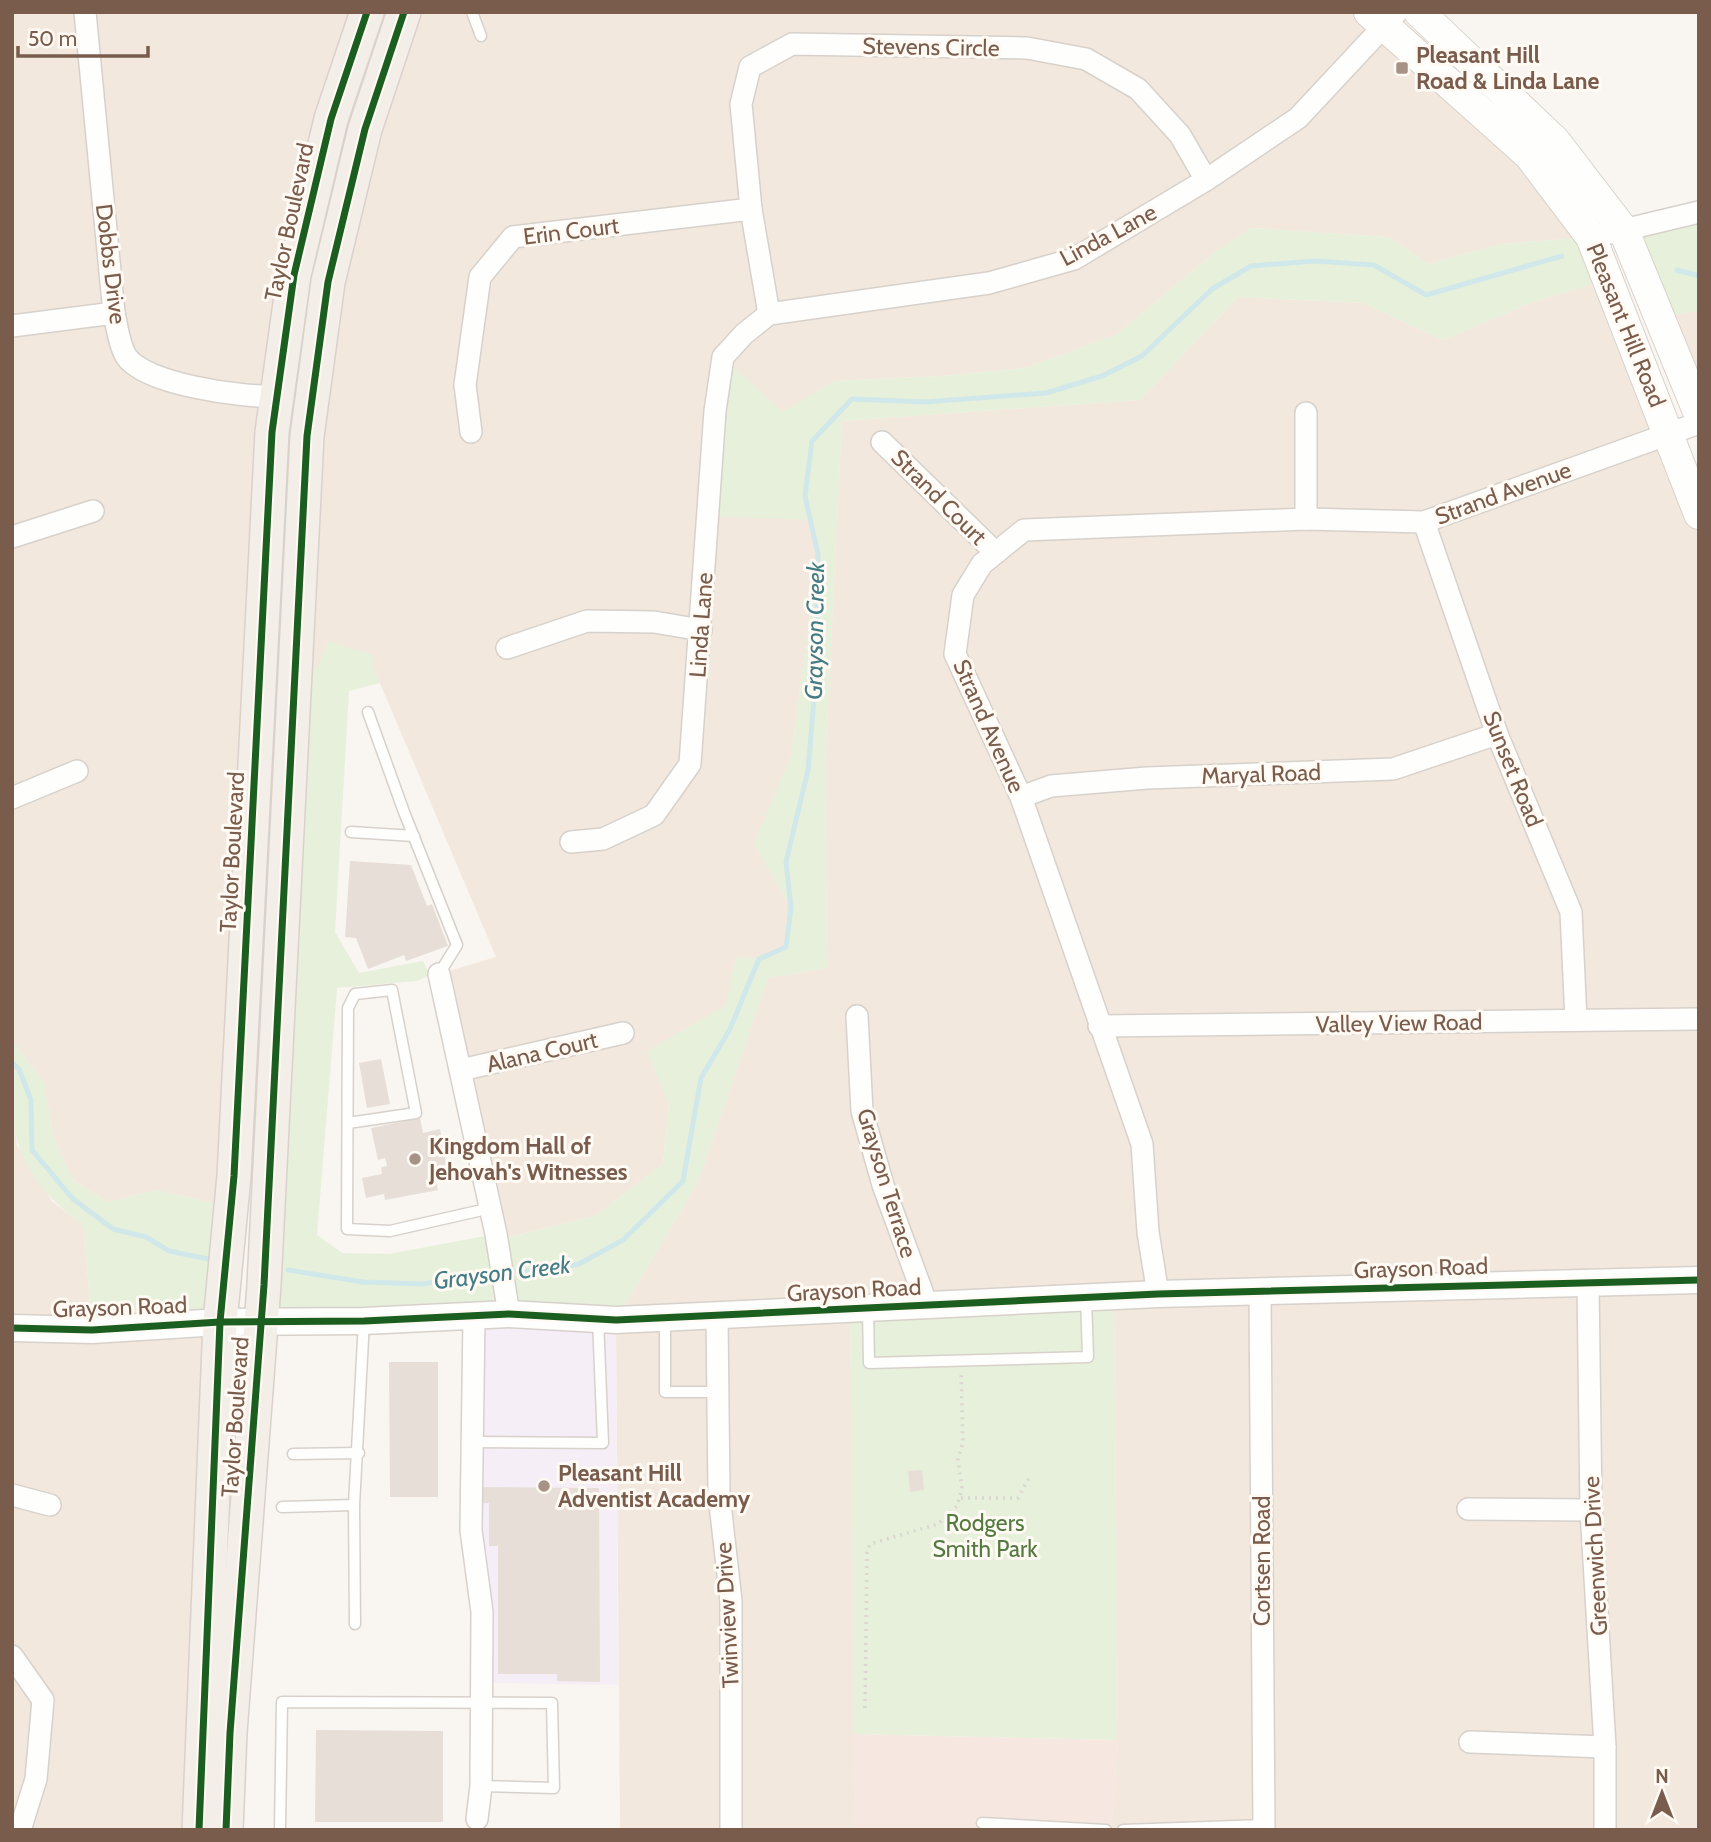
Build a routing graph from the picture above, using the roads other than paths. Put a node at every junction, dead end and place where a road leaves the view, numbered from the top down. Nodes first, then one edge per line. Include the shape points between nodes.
1 (85, 12) edge
2 (367, 12) edge
3 (404, 12) edge
4 (472, 12) edge
5 (1419, 12) edge
6 (1384, 17) edge
7 (481, 36) dead end
8 (1206, 180) junction
9 (751, 209) junction
10 (1699, 212) edge
11 (1624, 231) junction
12 (1591, 237) junction
13 (114, 313) junction
14 (769, 314) junction
15 (12, 326) edge
16 (276, 396) junction
17 (1306, 413) dead end
18 (1699, 414) edge
19 (1699, 423) edge
20 (471, 432) dead end
21 (1669, 433) junction
22 (883, 442) dead end
23 (93, 511) dead end
24 (1699, 514) edge
25 (1306, 520) junction
26 (1423, 522) junction
27 (12, 537) edge
28 (996, 553) junction
29 (701, 630) junction
30 (507, 648) dead end
31 (368, 712) dead end
32 (1497, 734) junction
33 (77, 771) dead end
34 (1021, 797) junction
35 (12, 798) edge
36 (351, 832) dead end
37 (414, 836) junction
38 (571, 842) dead end
39 (439, 974) joint
40 (857, 1016) dead end
41 (1699, 1019) edge
42 (1577, 1020) junction
43 (1099, 1026) junction
44 (623, 1033) dead end
45 (461, 1070) junction
46 (348, 1123) junction
47 (491, 1208) junction
48 (1699, 1280) edge
49 (1588, 1282) junction
50 (1260, 1292) junction
51 (1158, 1294) junction
52 (1086, 1298) junction
53 (508, 1303) junction
54 (927, 1305) junction
55 (867, 1308) junction
56 (474, 1316) junction
57 (717, 1316) junction
58 (665, 1318) junction
59 (598, 1319) junction
60 (364, 1321) junction
61 (220, 1322) junction
62 (261, 1322) junction
63 (12, 1328) edge
64 (718, 1392) junction
65 (471, 1442) junction
66 (359, 1453) junction
67 (293, 1454) dead end
68 (12, 1494) edge
69 (50, 1504) dead end
70 (354, 1505) junction
71 (282, 1507) dead end
72 (1468, 1508) dead end
73 (1591, 1510) junction
74 (355, 1624) dead end
75 (12, 1656) edge
76 (481, 1703) junction
77 (1470, 1742) dead end
78 (1605, 1747) junction
79 (481, 1786) junction
80 (982, 1823) dead end
81 (477, 1824) edge
82 (1264, 1827) edge
83 (20, 1830) edge
84 (199, 1830) edge
85 (226, 1830) edge
86 (280, 1830) edge
87 (732, 1830) edge
88 (1106, 1830) edge
89 (1123, 1830) edge
90 (1605, 1830) edge

1 - 13 street, Dobbs Drive
2 - 16 main road, Taylor Boulevard via 331,119 294,275
3 - 62 main road, Taylor Boulevard via 365,129 328,282 310,408
4 - 7 lane
5 - 11 main road, Pleasant Hill Road via 1555,141
6 - 8 street, Linda Lane via 1298,118
6 - 12 main road, Pleasant Hill Road via 1529,155
8 - 9 street, Stevens Circle via 1180,135 1138,89 1086,59 1027,48 792,44 750,67 741,104
8 - 14 street, Linda Lane via 1074,259 989,283
9 - 14 street
9 - 20 street, Erin Court via 513,237 480,277 465,385
10 - 11 street
11 - 12 street
11 - 18 main road, Pleasant Hill Road
12 - 21 main road, Pleasant Hill Road
13 - 15 street
13 - 16 street, Dobbs Drive via 126,356 147,374 168,382
14 - 29 street, Linda Lane via 723,357 715,411
16 - 61 main road, Taylor Boulevard via 234,1176
17 - 25 street
19 - 21 street, Strand Avenue
21 - 24 main road, Pleasant Hill Road
21 - 26 street, Strand Avenue
22 - 28 street, Strand Court
23 - 27 street
25 - 26 street, Strand Avenue
25 - 28 street, Strand Avenue via 1024,530
26 - 32 street, Sunset Road
28 - 34 street, Strand Avenue via 982,564 963,595 955,654
29 - 30 street via 654,622 587,621
29 - 38 street, Linda Lane via 690,764 654,815 603,839
31 - 37 lane
32 - 34 street, Maryal Road via 1393,769 1147,778 1051,786
32 - 42 street, Sunset Road via 1571,912
33 - 35 street
34 - 43 street, Strand Avenue
36 - 37 lane
37 - 39 lane via 457,944
39 - 45 street
40 - 54 street, Grayson Terrace via 862,1111 883,1185
41 - 42 street, Valley View Road
42 - 43 street, Valley View Road
43 - 51 street, Strand Avenue via 1142,1144
44 - 45 street, Alana Court
45 - 47 street
46 - 46 lane via 348,1008 355,994 392,990 416,1113
46 - 47 lane via 347,1229 390,1231
47 - 53 street
48 - 49 street, Grayson Road
49 - 50 street, Grayson Road
49 - 73 street, Greenwich Drive
50 - 51 street, Grayson Road
50 - 82 street, Cortsen Road
51 - 52 street, Grayson Road
52 - 54 street, Grayson Road
52 - 55 lane via 1088,1357 869,1363
53 - 56 street, Grayson Road
53 - 59 street, Grayson Road
54 - 55 street, Grayson Road
55 - 57 street, Grayson Road
56 - 60 street, Grayson Road
56 - 65 street
57 - 58 street, Grayson Road
57 - 64 street, Twinview Drive
58 - 59 street, Grayson Road
58 - 64 lane via 665,1392
59 - 65 lane via 603,1444
60 - 62 street, Grayson Road
60 - 66 lane
61 - 62 street, Grayson Road
61 - 63 street, Grayson Road via 92,1330
61 - 84 main road, Taylor Boulevard
62 - 85 main road, Taylor Boulevard
64 - 87 street, Twinview Drive via 719,1495 731,1601
65 - 76 street via 471,1530 482,1612
66 - 67 lane
66 - 70 lane
68 - 69 street
70 - 71 lane
70 - 74 lane
72 - 73 street
73 - 78 street, Greenwich Drive
75 - 83 street via 43,1700 36,1779
76 - 79 street
76 - 79 lane via 552,1703 554,1788
76 - 86 lane via 282,1702
77 - 78 street
78 - 90 street, Greenwich Drive
79 - 81 street
80 - 88 lane
82 - 89 lane

